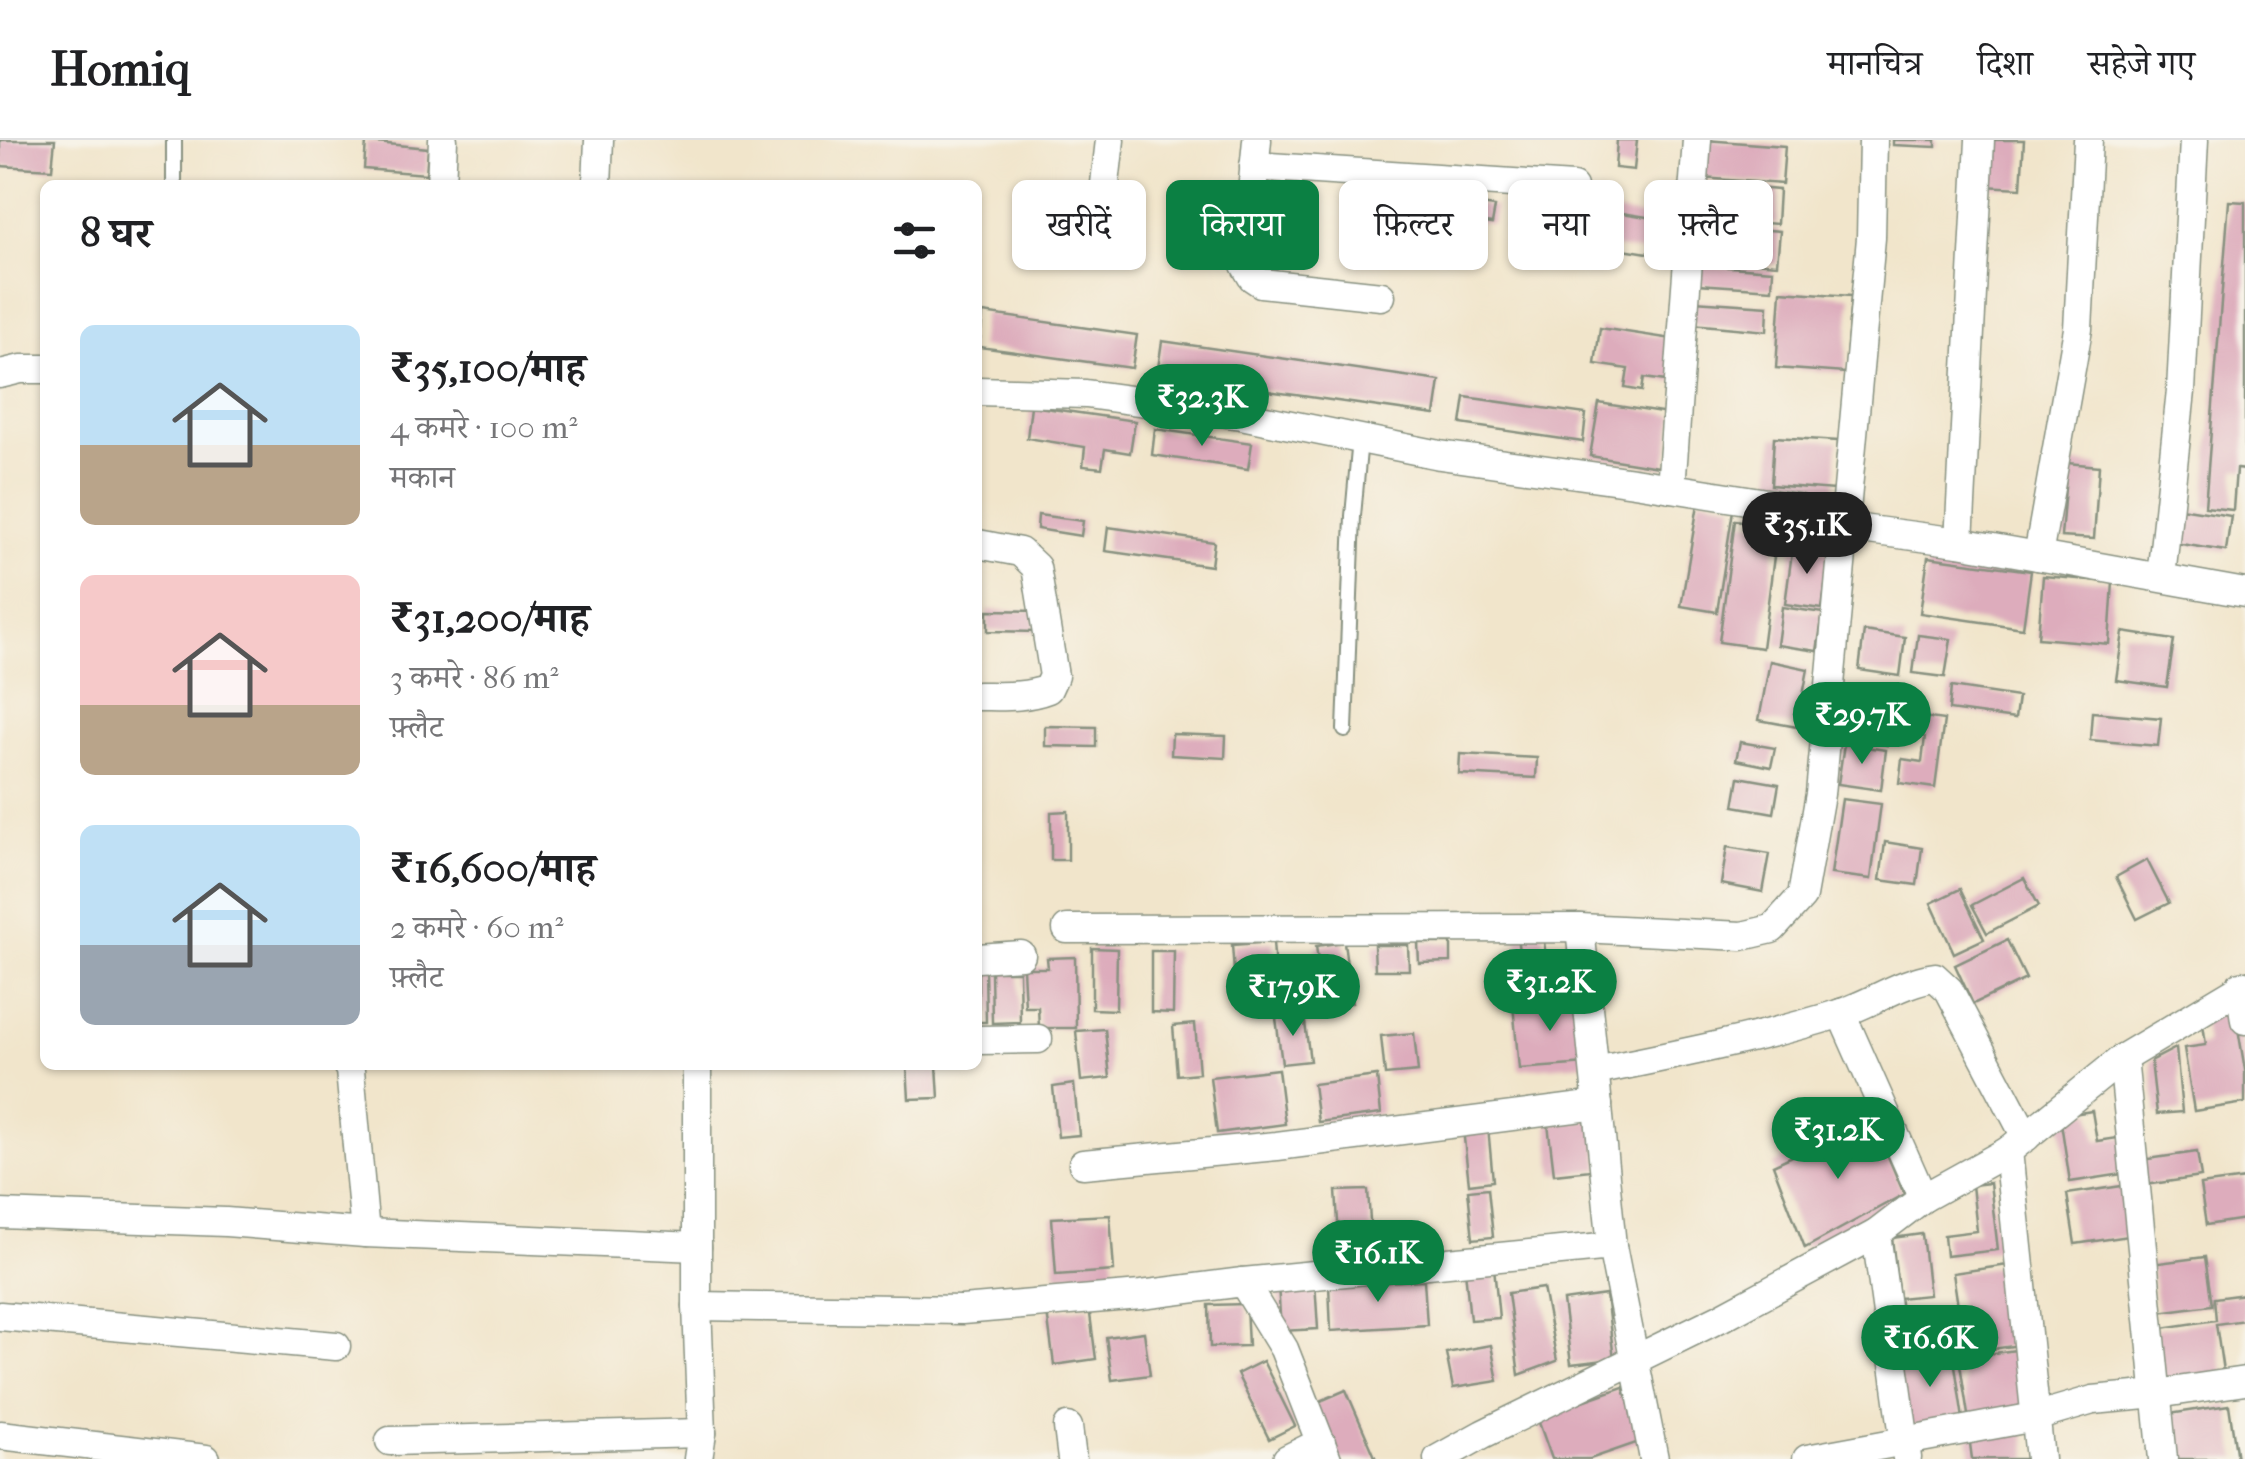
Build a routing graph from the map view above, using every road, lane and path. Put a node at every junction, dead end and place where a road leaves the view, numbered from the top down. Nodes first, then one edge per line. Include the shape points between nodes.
1 (174, 140) edge
2 (443, 140) edge
3 (598, 140) edge
4 (1110, 140) edge
5 (1697, 140) edge
6 (1874, 140) edge
7 (1980, 140) edge
8 (2088, 140) edge
9 (2194, 140) edge
10 (1256, 153) edge
11 (174, 180) edge
12 (441, 180) edge
13 (596, 180) edge
14 (1105, 180) edge
15 (1515, 180) edge
16 (1382, 296) dead end
17 (40, 369) edge
18 (0, 374) edge
19 (982, 391) edge
20 (1360, 438) junction
21 (1671, 488) junction
22 (1846, 528) junction
23 (1959, 542) junction
24 (982, 545) edge
25 (2038, 556) junction
26 (2161, 577) junction
27 (2245, 592) edge
28 (982, 696) edge
29 (1345, 730) dead end
30 (1580, 928) junction
31 (1066, 929) dead end
32 (1021, 955) dead end
33 (982, 958) edge
34 (2243, 986) edge
35 (1841, 1014) junction
36 (2245, 1020) edge
37 (1038, 1039) dead end
38 (982, 1040) edge
39 (2123, 1058) junction
40 (350, 1070) edge
41 (697, 1070) edge
42 (1594, 1071) junction
43 (1598, 1105) junction
44 (2017, 1144) junction
45 (1083, 1164) dead end
46 (1923, 1198) junction
47 (0, 1214) edge
48 (365, 1233) junction
49 (1876, 1234) junction
50 (1612, 1246) junction
51 (697, 1247) junction
52 (1243, 1282) junction
53 (697, 1306) junction
54 (0, 1316) edge
55 (336, 1346) dead end
56 (1635, 1359) junction
57 (2245, 1381) edge
58 (2157, 1394) junction
59 (2035, 1417) junction
60 (1068, 1427) dead end
61 (0, 1435) edge
62 (390, 1441) dead end
63 (700, 1446) edge
64 (1324, 1451) edge
65 (1906, 1451) edge
66 (206, 1459) edge
67 (1072, 1459) edge
68 (1287, 1459) edge
69 (1438, 1459) edge
70 (1654, 1459) edge
71 (1806, 1459) edge
72 (2040, 1459) edge
73 (2163, 1459) edge

1 - 11 lane
2 - 12 street
3 - 13 street
4 - 14 street
5 - 21 street
6 - 22 street
7 - 23 street
8 - 25 street via 2078,329
9 - 26 street
10 - 15 street
10 - 16 street via 1245,266 1252,277
17 - 18 street
19 - 20 street via 1086,394
20 - 21 street
20 - 29 lane
21 - 22 street via 1797,508
22 - 23 street
22 - 30 street via 1820,794 1802,896 1772,928 1742,936
23 - 25 street
24 - 28 street via 1020,552 1036,567 1054,676 1038,693
25 - 26 street
26 - 27 street
30 - 31 street
30 - 42 street
32 - 33 street
34 - 36 street
34 - 39 street
35 - 42 street
35 - 44 street via 1935,977 1949,990
35 - 46 street
37 - 38 street
39 - 44 street
39 - 58 street
40 - 48 street
41 - 51 street
42 - 43 street
43 - 45 street
43 - 50 street
44 - 46 street
44 - 59 street
46 - 49 street
47 - 48 street
48 - 51 street
49 - 56 street
49 - 65 street
50 - 52 street
50 - 56 street
51 - 53 street
52 - 53 street via 962,1310
52 - 64 street via 1284,1349
53 - 63 street
54 - 55 street
56 - 69 street
56 - 70 street
57 - 58 street
58 - 59 street via 2094,1400
58 - 73 street
59 - 65 street
59 - 72 street
60 - 67 street
61 - 66 street
62 - 63 street
64 - 68 street
65 - 71 street

